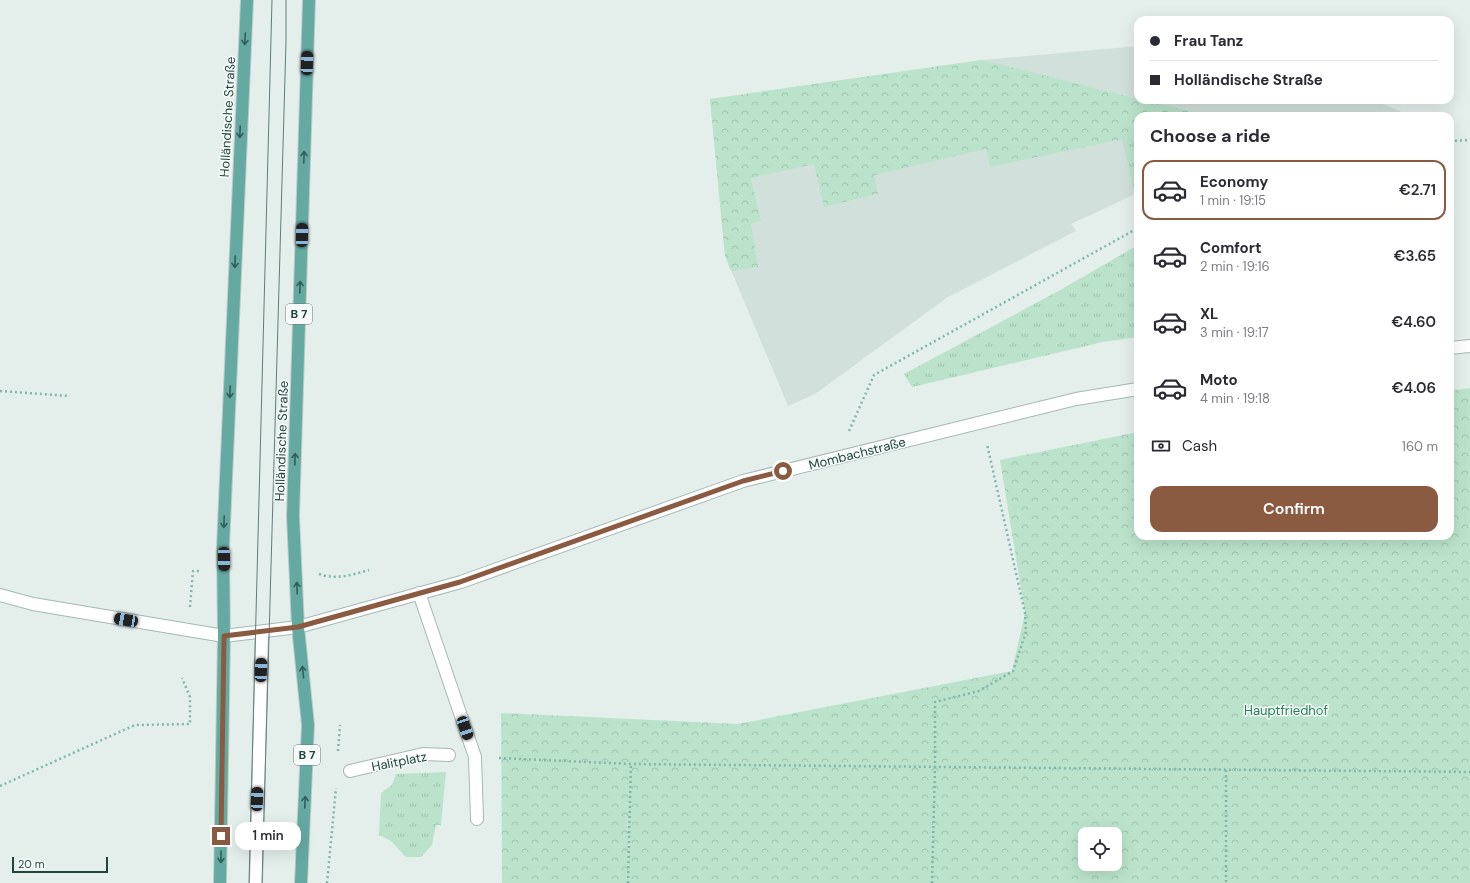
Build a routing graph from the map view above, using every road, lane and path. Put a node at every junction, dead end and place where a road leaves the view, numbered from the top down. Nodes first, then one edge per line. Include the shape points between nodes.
1 (247, 0) edge
2 (309, 0) edge
3 (1470, 140) edge
4 (1454, 141) edge
5 (1134, 230) edge
6 (1470, 346) edge
7 (1454, 348) edge
8 (1134, 390) edge
9 (0, 391) edge
10 (70, 396) dead end
11 (982, 422) junction
12 (837, 458) junction
13 (369, 570) dead end
14 (194, 571) dead end
15 (317, 573) dead end
16 (192, 587) dead end
17 (419, 593) junction
18 (0, 595) edge
19 (298, 627) junction
20 (262, 632) junction
21 (224, 636) junction
22 (182, 678) dead end
23 (340, 725) dead end
24 (338, 755) dead end
25 (449, 755) dead end
26 (475, 757) junction
27 (631, 764) junction
28 (935, 767) junction
29 (1226, 770) junction
30 (350, 771) dead end
31 (1470, 772) edge
32 (0, 786) edge
33 (336, 786) dead end
34 (477, 819) dead end
35 (220, 883) edge
36 (256, 883) edge
37 (301, 883) edge
38 (327, 883) edge
39 (628, 883) edge
40 (932, 883) edge
41 (1226, 883) edge

1 -> 21 main road, Holländische Straße via 223,547
19 -> 2 main road, Holländische Straße / B 7 via 293,516
3 - 4 path
5 - 12 path via 874,374
6 - 7 street
8 - 11 street, Mombachstraße
9 - 10 path
11 - 12 street, Mombachstraße
11 - 28 path via 1025,613 1026,632 1013,671 979,691 935,702
12 - 17 street, Mombachstraße via 743,481 460,582
13 - 15 path via 345,577
14 - 16 path
17 - 19 street, Mombachstraße
17 - 26 street
18 - 21 street, Mombachstraße via 33,604
19 - 20 street, Mombachstraße
37 -> 19 main road, Holländische Straße / B 7 via 308,725
20 - 21 street, Mombachstraße
20 - 36 street
21 -> 35 main road, Holländische Straße
22 - 32 path via 190,697 190,724 135,725
23 - 24 path
25 - 30 street, Halitplatz via 423,754
26 - 27 path
26 - 34 street
27 - 28 path
27 - 39 path
28 - 29 path
28 - 40 path
29 - 31 path
29 - 41 path
33 - 38 path

